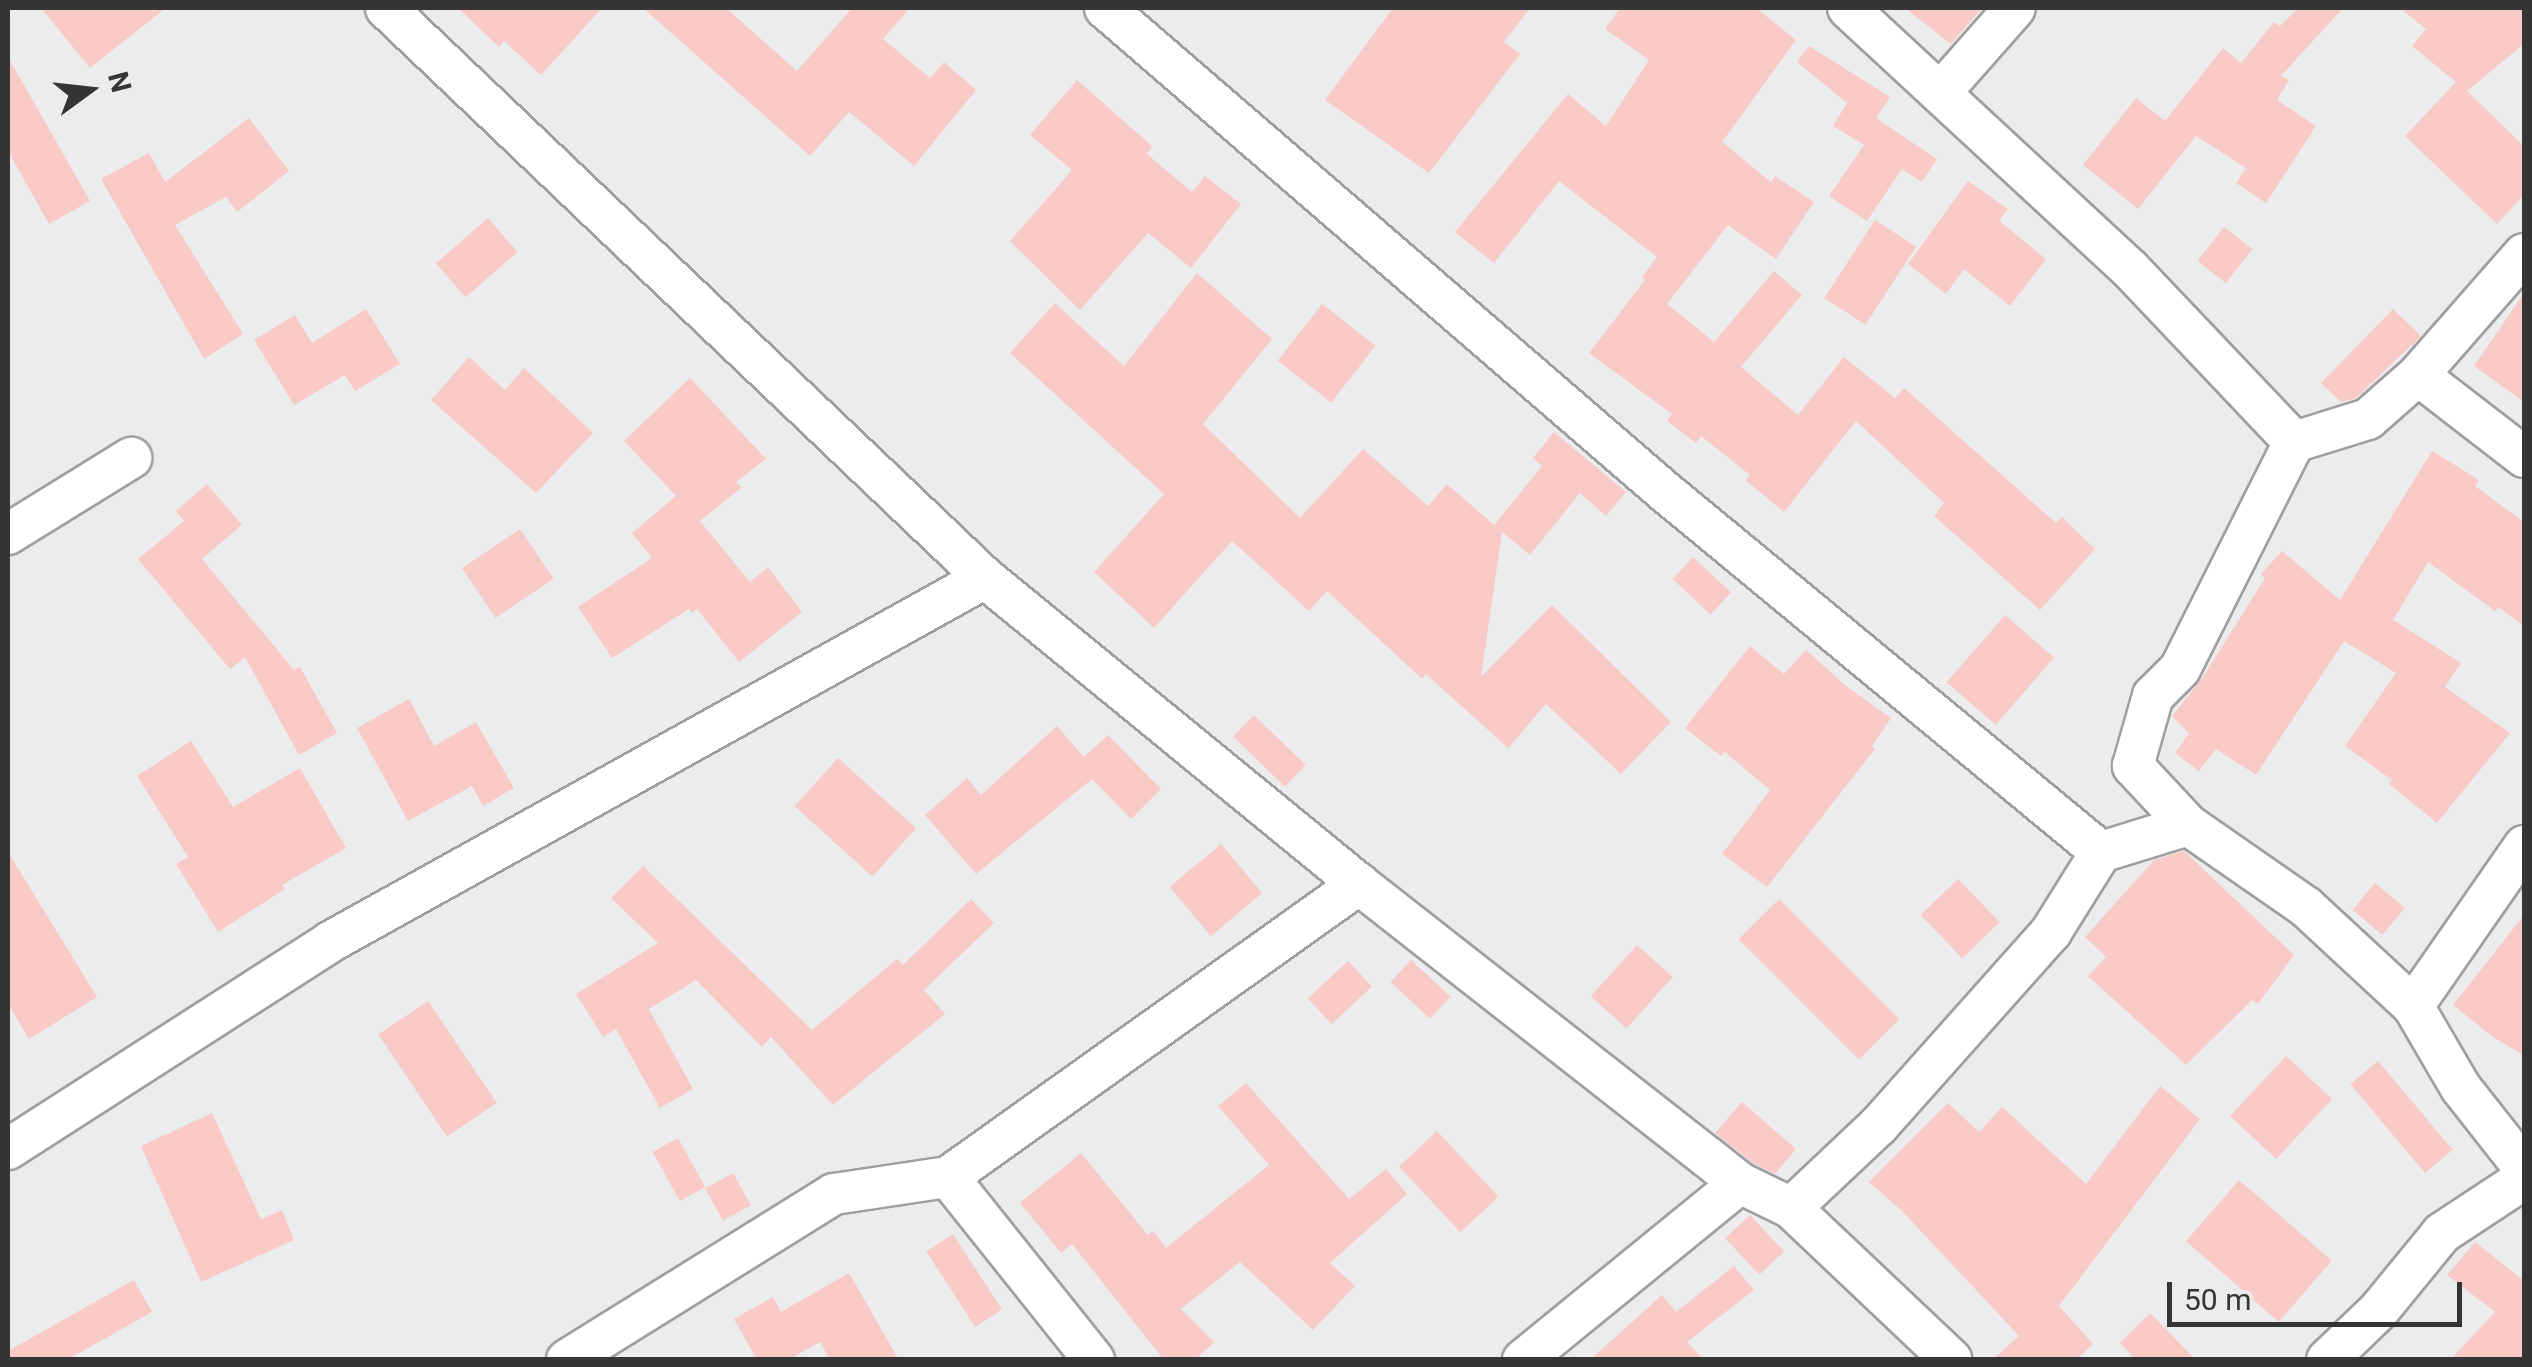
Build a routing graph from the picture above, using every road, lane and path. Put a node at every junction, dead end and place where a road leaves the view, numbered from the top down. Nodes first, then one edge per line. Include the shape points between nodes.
1 (386, 8) edge
2 (1105, 8) edge
3 (1848, 8) edge
4 (2015, 8) edge
5 (1940, 93) junction
6 (2524, 254) edge
7 (2418, 375) junction
8 (2294, 442) junction
9 (2524, 457) edge
10 (131, 458) dead end
11 (8, 534) edge
12 (985, 578) junction
13 (2188, 825) junction
14 (2524, 846) edge
15 (2101, 852) junction
16 (1359, 884) junction
17 (2413, 1006) junction
18 (8, 1149) edge
19 (2524, 1168) edge
20 (948, 1177) junction
21 (2524, 1179) edge
22 (1740, 1183) junction
23 (1791, 1208) junction
24 (567, 1360) edge
25 (1094, 1360) edge
26 (1523, 1360) edge
27 (1952, 1360) edge
28 (2327, 1360) edge

1 - 12 street
2 - 15 street via 1664,491
3 - 5 street
4 - 5 street
5 - 8 street via 2130,269
6 - 7 street
7 - 8 street via 2368,419
7 - 9 street
8 - 13 street via 2180,669 2153,696 2133,766
10 - 11 street
12 - 16 street
12 - 18 street via 330,942
13 - 15 street
13 - 17 street via 2306,906
14 - 17 street
15 - 23 street via 2051,932 1879,1124
16 - 20 street
16 - 22 street
17 - 19 street via 2461,1088
20 - 24 street via 834,1194
20 - 25 street
21 - 28 street via 2442,1232 2379,1310
22 - 23 street
22 - 26 street
23 - 27 street

